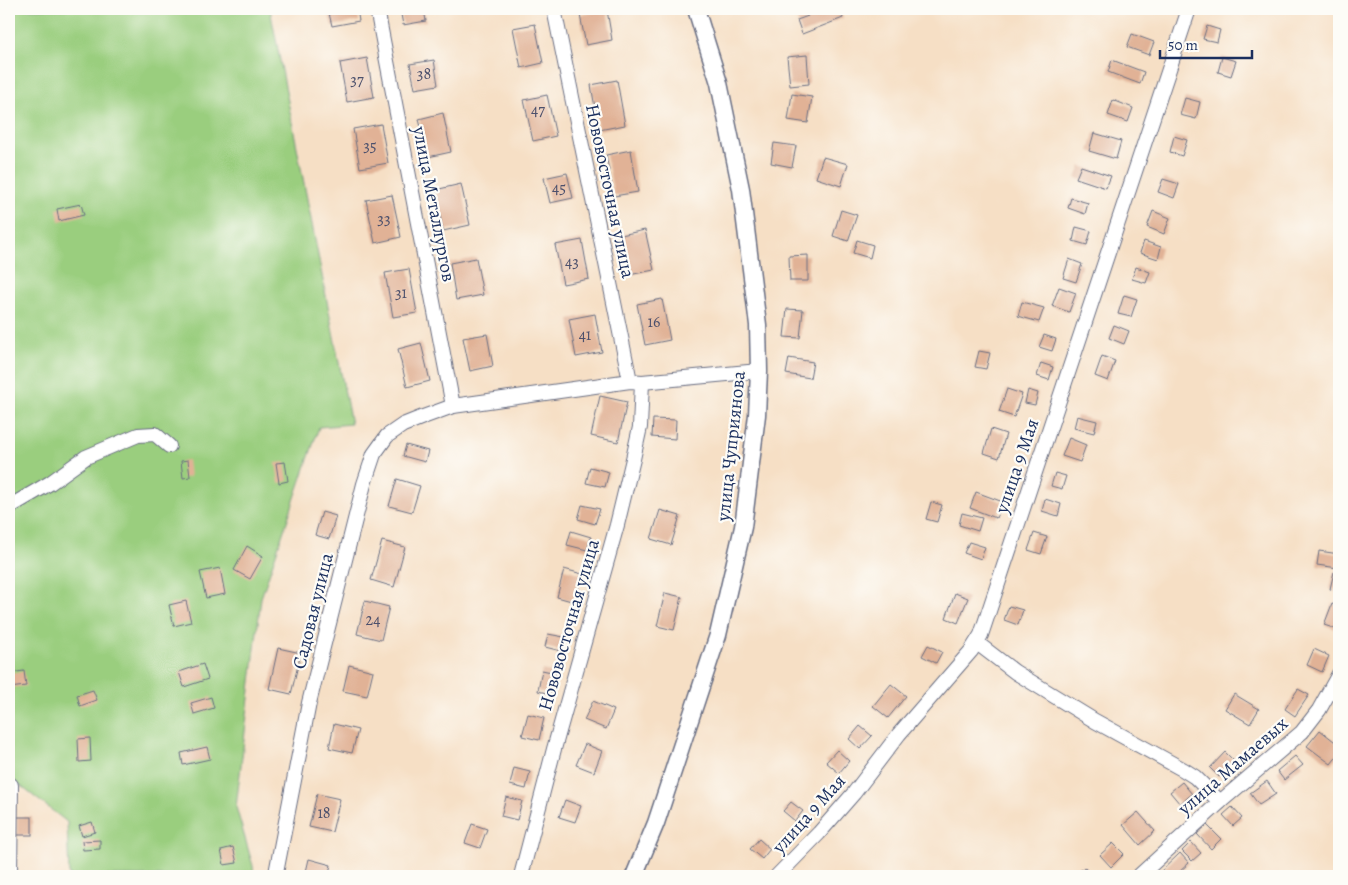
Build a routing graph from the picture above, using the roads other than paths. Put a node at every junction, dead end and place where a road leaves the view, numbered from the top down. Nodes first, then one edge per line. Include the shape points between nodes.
1 (377, 9) edge
2 (554, 9) edge
3 (696, 9) edge
4 (1189, 9) edge
5 (759, 371) junction
6 (636, 381) junction
7 (454, 406) junction
8 (170, 446) dead end
9 (9, 507) edge
10 (977, 643) junction
11 (1339, 674) edge
12 (11, 785) dead end
13 (1220, 802) junction
14 (276, 873) dead end
15 (10, 876) edge
16 (522, 876) edge
17 (634, 876) edge
18 (777, 876) edge
19 (1139, 876) edge

1 - 7 street, улица Металлургов
2 - 6 street, Нововосточная улица
3 - 5 street, улица Чуприянова via 719,83 741,189 758,325
4 - 10 street, улица 9 Мая
5 - 6 street, Садовая улица
5 - 17 street, улица Чуприянова via 743,527 718,635 656,823
6 - 7 street, Садовая улица
6 - 16 street, Нововосточная улица via 640,428
7 - 14 street, Садовая улица via 403,425 387,436 374,454 309,703
8 - 9 street via 155,434 138,434 86,457
10 - 13 street via 1015,672 1195,777
10 - 18 street, улица 9 Мая via 899,734 854,793
11 - 13 street, улица Мамаевых via 1306,727
12 - 15 street
13 - 19 street, улица Мамаевых

